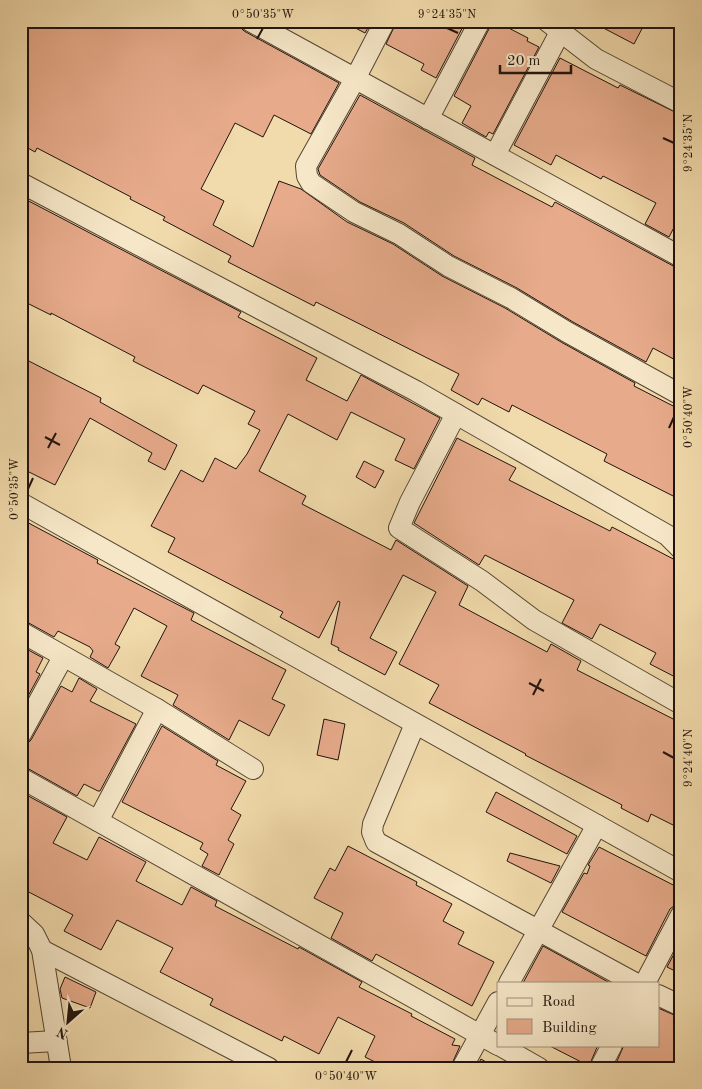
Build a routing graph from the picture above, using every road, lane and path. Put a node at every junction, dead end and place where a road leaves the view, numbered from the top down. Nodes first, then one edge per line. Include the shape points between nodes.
1 (250, 21) edge
2 (385, 21) edge
3 (480, 21) edge
4 (558, 24) edge
5 (355, 79) junction
6 (681, 103) edge
7 (428, 119) junction
8 (495, 155) junction
9 (21, 183) edge
10 (681, 257) edge
11 (681, 395) edge
12 (456, 414) junction
13 (21, 504) edge
14 (681, 549) edge
15 (21, 632) edge
16 (63, 656) junction
17 (681, 704) edge
18 (157, 709) junction
19 (415, 724) junction
20 (21, 734) edge
21 (253, 769) dead end
22 (21, 778) edge
23 (98, 821) junction
24 (597, 825) junction
25 (681, 872) edge
26 (681, 915) edge
27 (21, 922) edge
28 (538, 931) junction
29 (42, 950) junction
30 (510, 982) edge
31 (633, 982) edge
32 (646, 982) edge
33 (660, 996) edge
34 (497, 1004) edge
35 (681, 1006) edge
36 (480, 1035) junction
37 (56, 1040) junction
38 (21, 1043) edge
39 (497, 1044) edge
40 (500, 1046) edge
41 (611, 1046) edge
42 (61, 1068) edge
43 (270, 1068) edge
44 (462, 1068) edge
45 (539, 1068) edge
46 (600, 1068) edge

1 - 5 street
2 - 5 street
3 - 7 street
4 - 6 street via 596,59
4 - 8 street
5 - 7 street
5 - 11 street via 306,166 312,183 354,212 399,234 448,266 511,298
7 - 8 street
8 - 10 street
9 - 12 street
12 - 14 street via 667,535
12 - 17 street via 399,528 474,576 534,620
13 - 19 street
15 - 16 street
16 - 18 street
16 - 20 street
18 - 21 street
18 - 23 street
19 - 24 street
19 - 28 street via 373,824 373,838 380,845
22 - 23 street
23 - 36 street
24 - 25 street
24 - 28 street
26 - 32 street
27 - 29 street via 34,934
28 - 30 street
28 - 31 street
29 - 37 street
29 - 43 street
33 - 35 street
34 - 36 street
36 - 39 street
36 - 44 street
37 - 38 street
37 - 42 street
40 - 45 street
41 - 46 street

